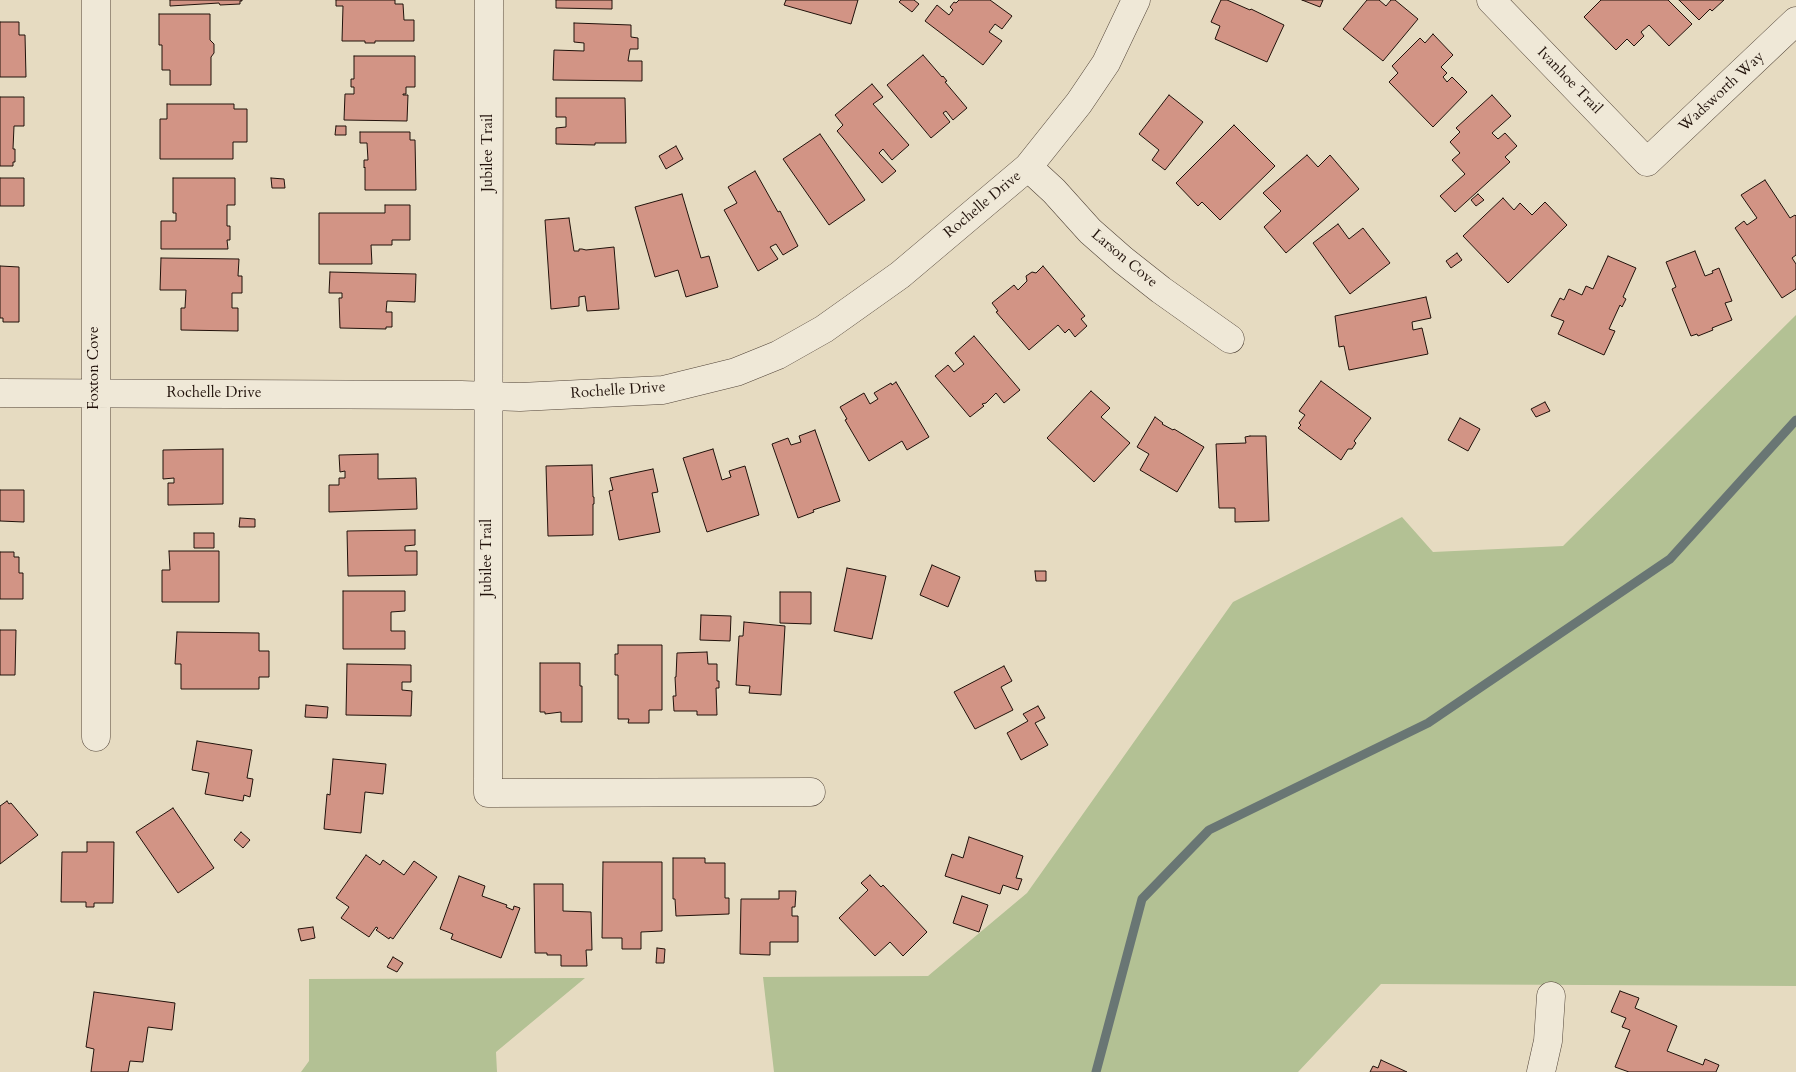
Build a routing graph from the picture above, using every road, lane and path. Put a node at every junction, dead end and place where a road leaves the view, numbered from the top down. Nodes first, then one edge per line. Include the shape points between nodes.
1 (96, 0) edge
2 (489, 0) edge
3 (1136, 0) edge
4 (1491, 0) edge
5 (1796, 21) edge
6 (1647, 162) joint
7 (1028, 167) junction
8 (1230, 339) dead end
9 (96, 393) junction
10 (0, 394) edge
11 (489, 397) junction
12 (96, 736) dead end
13 (810, 792) dead end
14 (1551, 996) dead end
15 (1541, 1072) edge

1 - 9 street, Foxton Cove
2 - 11 street, Jubilee Trail
3 - 7 street, Rochelle Drive via 1106,63
4 - 6 street, Ivanhoe Trail
5 - 6 street, Wadsworth Way
7 - 8 street, Larson Cove via 1123,260
7 - 11 street, Rochelle Drive via 900,275 824,329 778,355 736,372 663,390
9 - 10 street, Rochelle Drive
9 - 11 street, Rochelle Drive
9 - 12 street, Foxton Cove
11 - 13 street, Jubilee Trail via 488,793
14 - 15 street via 1548,1041

